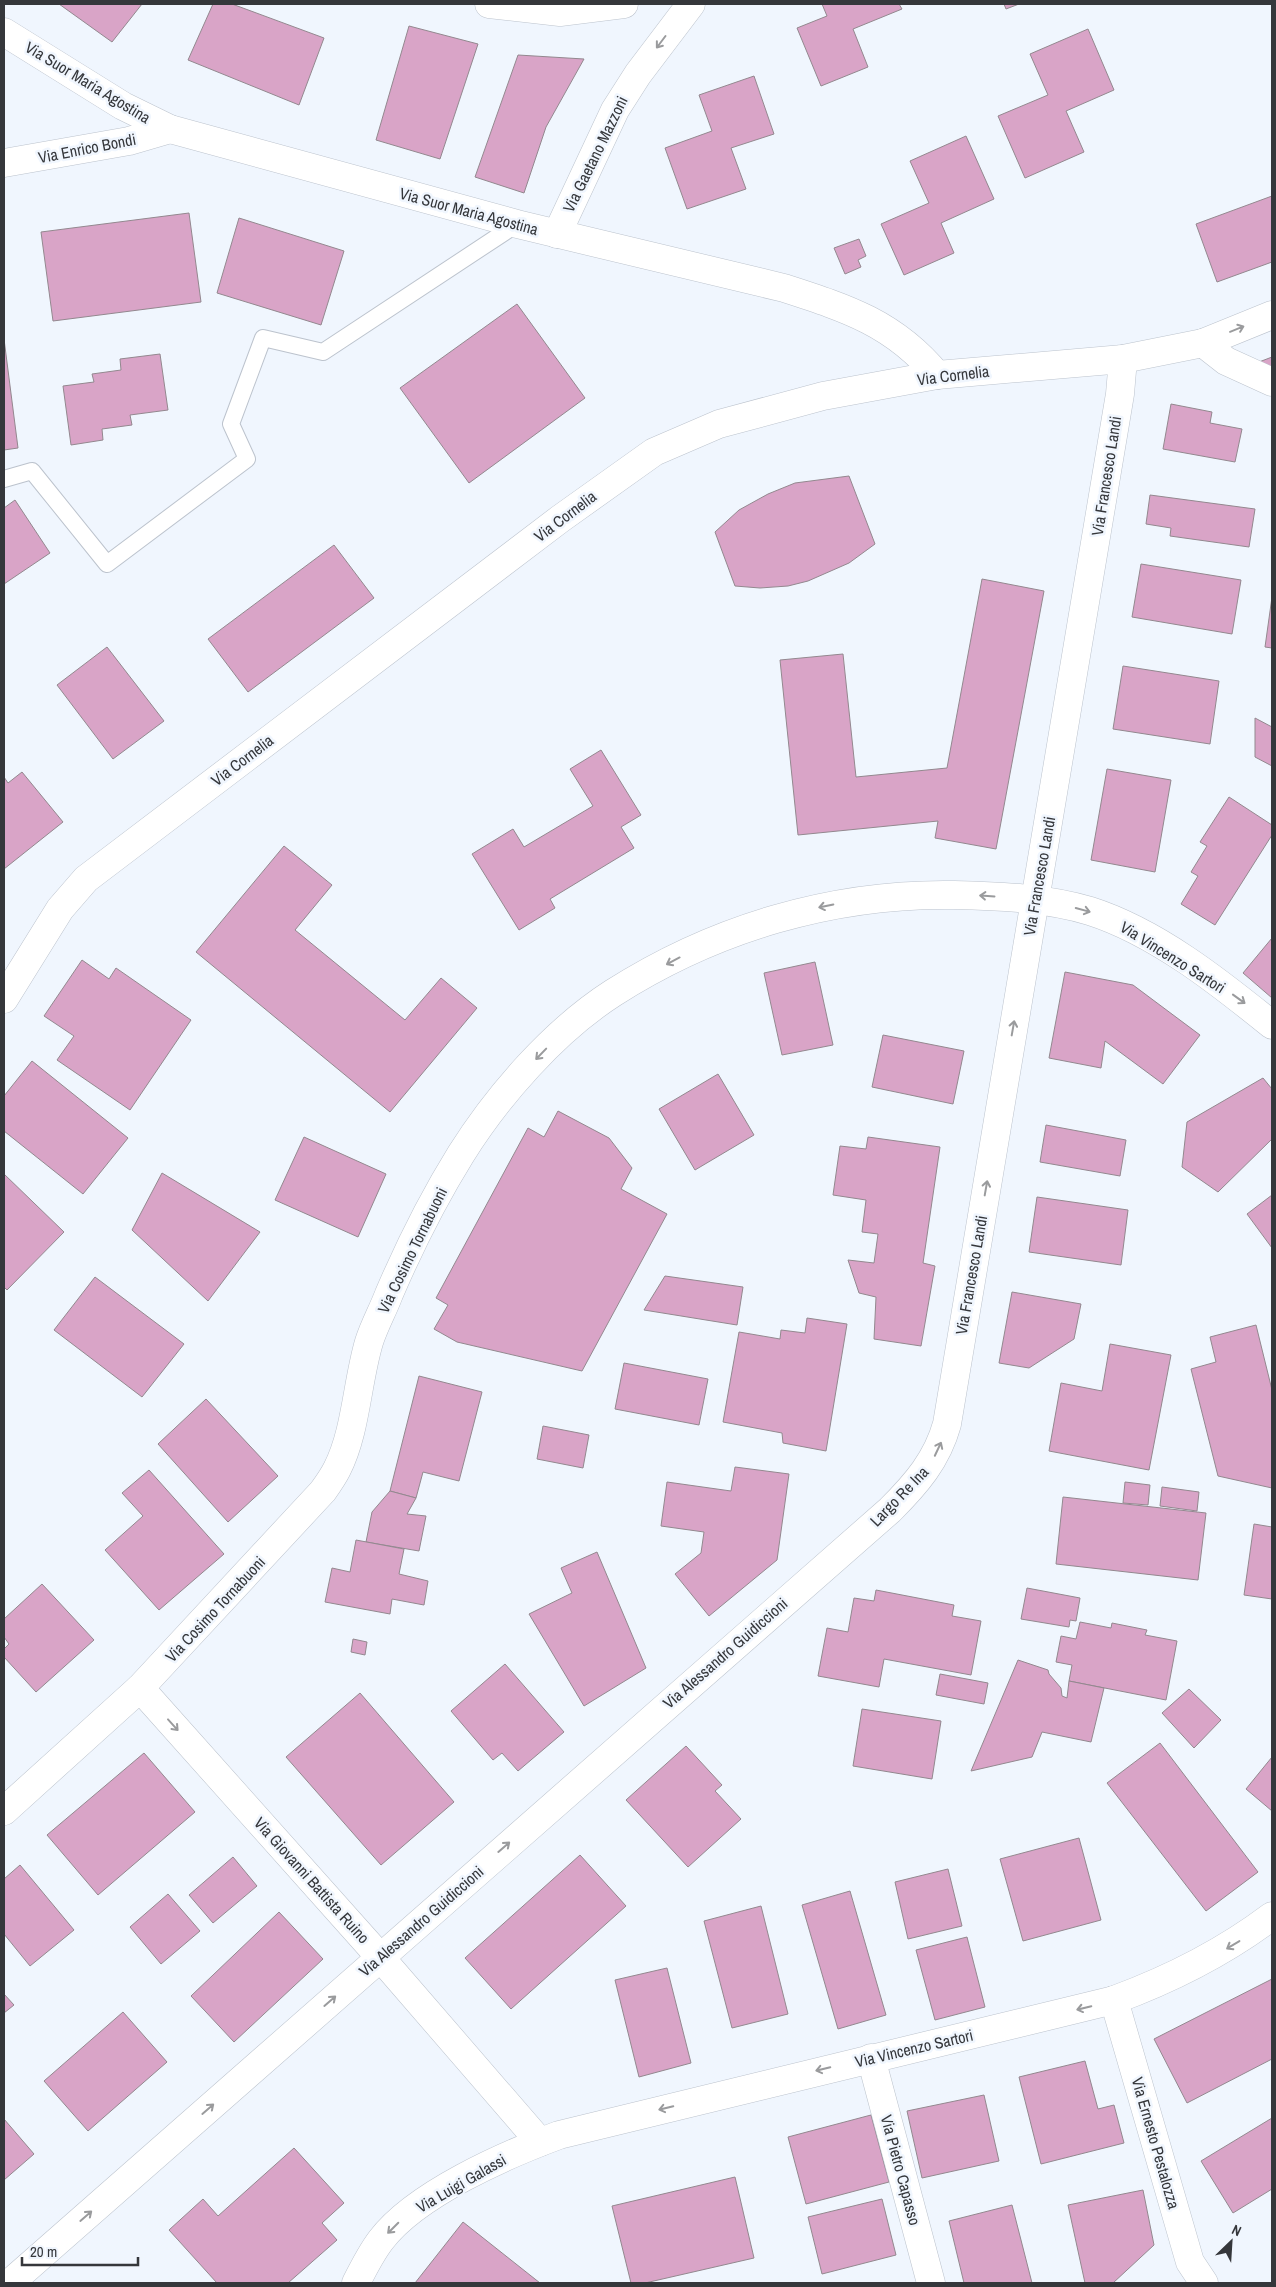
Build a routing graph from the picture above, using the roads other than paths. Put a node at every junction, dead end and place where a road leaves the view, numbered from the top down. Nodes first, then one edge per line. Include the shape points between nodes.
1 (489, 4) edge
2 (624, 4) edge
3 (685, 5) edge
4 (4, 32) edge
5 (170, 129) junction
6 (4, 163) edge
7 (517, 224) junction
8 (557, 234) junction
9 (1272, 315) edge
10 (1203, 343) junction
11 (1123, 360) junction
12 (937, 375) junction
13 (1272, 382) edge
14 (4, 479) edge
15 (1036, 900) junction
16 (4, 999) edge
17 (1272, 1026) edge
18 (951, 1391) joint
19 (832, 1559) joint
20 (140, 1688) junction
21 (4, 1811) edge
22 (1272, 1916) edge
23 (380, 1957) junction
24 (1114, 2000) junction
25 (871, 2058) junction
26 (540, 2142) junction
27 (10, 2283) edge
28 (356, 2283) edge
29 (931, 2283) edge
30 (1204, 2283) edge

1 - 2 street via 560,12
3 -> 8 street, Via Gaetano Mazzoni via 615,110
4 - 5 street, Via Suor Maria Agostina via 123,106
5 - 6 street, Via Enrico Bondi via 129,142
5 - 7 street, Via Suor Maria Agostina
7 - 8 street, Via Suor Maria Agostina
7 - 14 lane via 323,352 263,338 231,424 247,459 107,564 32,471
8 - 12 street, Via Suor Maria Agostina via 818,299 868,319 897,336 916,350
10 -> 9 street, Via Cornelia
10 - 11 street, Via Cornelia
10 - 13 street via 1226,361
11 - 12 street, Via Cornelia
11 - 15 street, Via Francesco Landi
12 - 16 street, Via Cornelia via 823,396 720,424 654,452 630,468 86,879 56,915
15 -> 17 street, Via Vincenzo Sartori via 1089,911 1144,934 1242,1001
18 -> 15 street, Via Francesco Landi
15 -> 20 street, Via Cosimo Tornabuoni via 973,895 898,895 828,905 786,916 699,947 613,994 563,1032 479,1128 423,1220 369,1342 346,1443 338,1467 323,1491
19 -> 18 street, Largo Re Ina via 890,1510 924,1473 942,1440
23 -> 19 street, Via Alessandro Guidiccioni
20 - 21 street, Via Cosimo Tornabuoni
20 -> 23 street, Via Giovanni Battista Ruino
22 -> 24 street, Via Vincenzo Sartori via 1212,1957 1148,1988
23 - 26 street, Via Giovanni Battista Ruino
27 -> 23 street, Via Alessandro Guidiccioni
24 -> 25 street, Via Vincenzo Sartori
24 - 30 street, Via Ernesto Pestalozza via 1190,2262
25 -> 26 street, Via Vincenzo Sartori
25 - 29 street, Via Pietro Capasso
26 -> 28 street, Via Luigi Galassi via 486,2167 416,2208 381,2240

